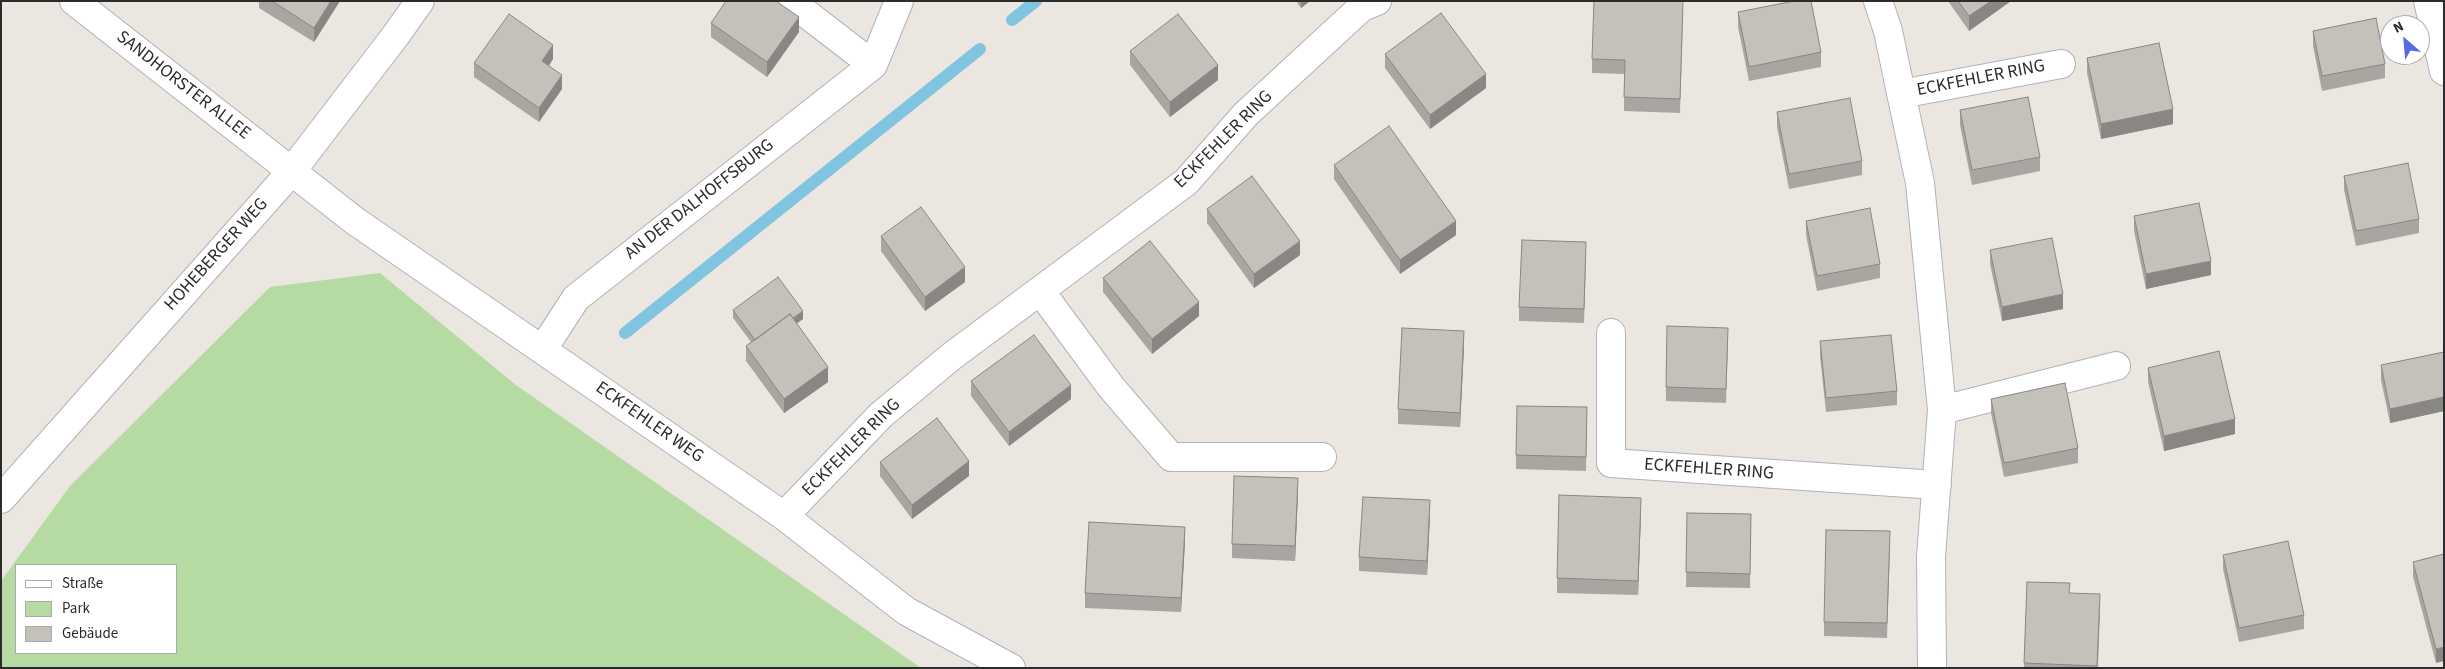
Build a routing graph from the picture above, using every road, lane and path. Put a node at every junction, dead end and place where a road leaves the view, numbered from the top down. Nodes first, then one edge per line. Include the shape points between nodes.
1 (74, 1) edge
2 (420, 1) edge
3 (790, 1) edge
4 (898, 1) edge
5 (1377, 1) edge
6 (1878, 1) edge
7 (2428, 1) edge
8 (2061, 64) dead end
9 (873, 65) junction
10 (2444, 71) edge
11 (1901, 94) junction
12 (291, 172) junction
13 (1041, 292) junction
14 (1611, 333) dead end
15 (543, 350) junction
16 (2116, 366) dead end
17 (1942, 410) junction
18 (1322, 457) dead end
19 (1937, 484) junction
20 (1, 499) edge
21 (784, 516) junction
22 (1011, 668) edge
23 (1932, 668) edge

1 - 12 street, SANDHORSTER ALLEE
2 - 12 street, HOHEBERGER WEG
3 - 9 street
4 - 9 street
5 - 13 street, ECKFEHLER RING via 1362,7 1254,108 1186,182
6 - 11 street, ECKFEHLER RING via 1888,31
7 - 10 street
8 - 11 street, ECKFEHLER RING
9 - 15 street, AN DER DALHOFFSBURG via 576,298
11 - 17 street, ECKFEHLER RING via 1920,182
12 - 15 street, ECKFEHLER WEG via 355,221
12 - 20 street, HOHEBERGER WEG
13 - 18 street via 1112,387 1171,457
13 - 21 street, ECKFEHLER RING via 952,356 881,414
14 - 19 street, ECKFEHLER RING via 1611,463
15 - 21 street, ECKFEHLER WEG
16 - 17 street
17 - 19 street, ECKFEHLER RING
19 - 23 street, ECKFEHLER RING via 1931,557
21 - 22 street, ECKFEHLER WEG via 906,611

